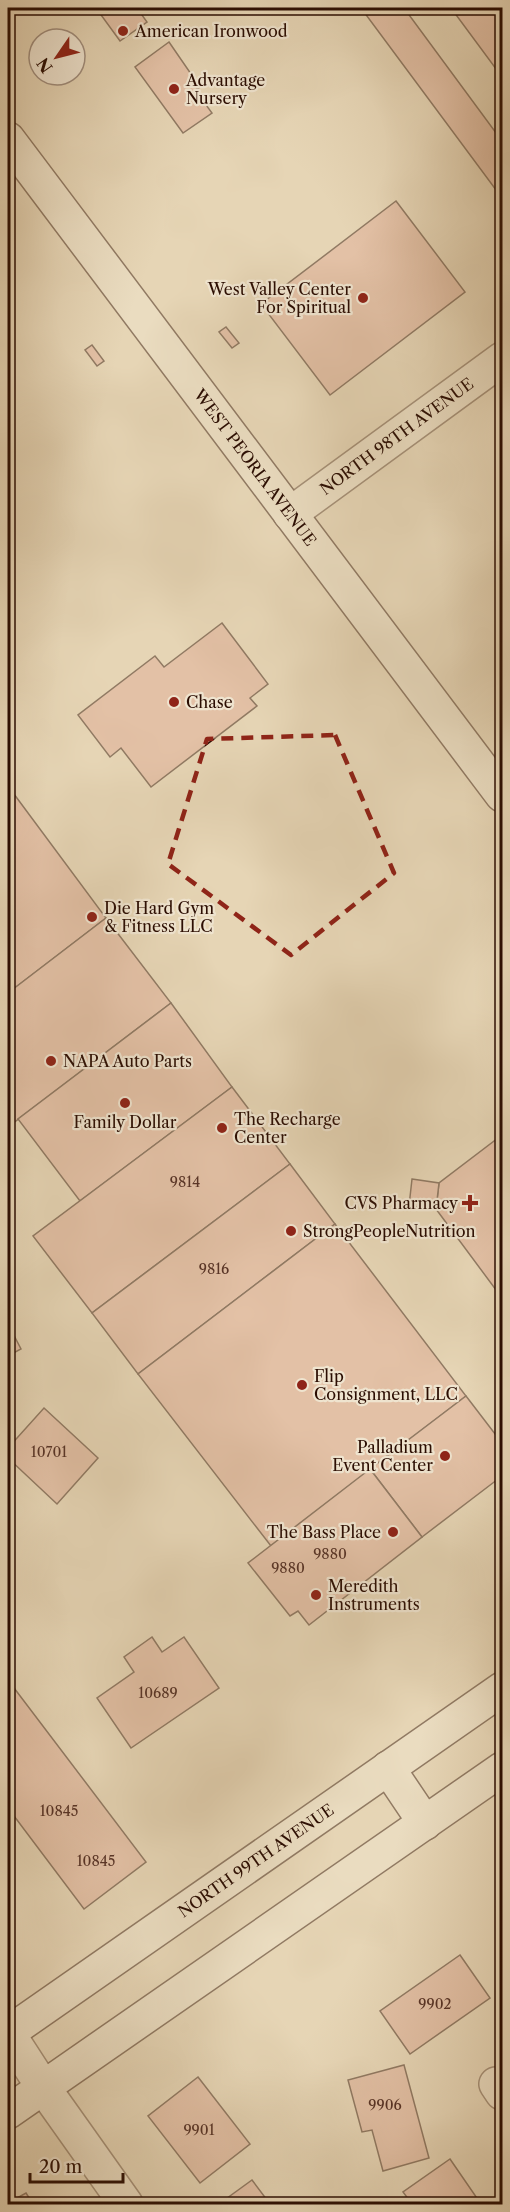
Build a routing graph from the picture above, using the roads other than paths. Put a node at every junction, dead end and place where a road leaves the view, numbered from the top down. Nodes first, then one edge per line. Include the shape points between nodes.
1 (8, 139) edge
2 (502, 359) edge
3 (290, 514) junction
4 (502, 795) edge
5 (502, 1689) edge
6 (388, 1768) junction
7 (502, 1769) edge
8 (425, 1823) junction
9 (8, 2033) edge
10 (43, 2087) junction
11 (8, 2112) edge
12 (126, 2205) edge

1 - 3 main road, WEST PEORIA AVENUE
2 - 3 main road, NORTH 98TH AVENUE
3 - 4 main road, WEST PEORIA AVENUE
5 - 6 main road, NORTH 99TH AVENUE
6 - 8 main road
6 - 9 main road, NORTH 99TH AVENUE
7 - 8 main road
8 - 10 main road
9 - 10 main road
10 - 11 main road
10 - 12 main road

